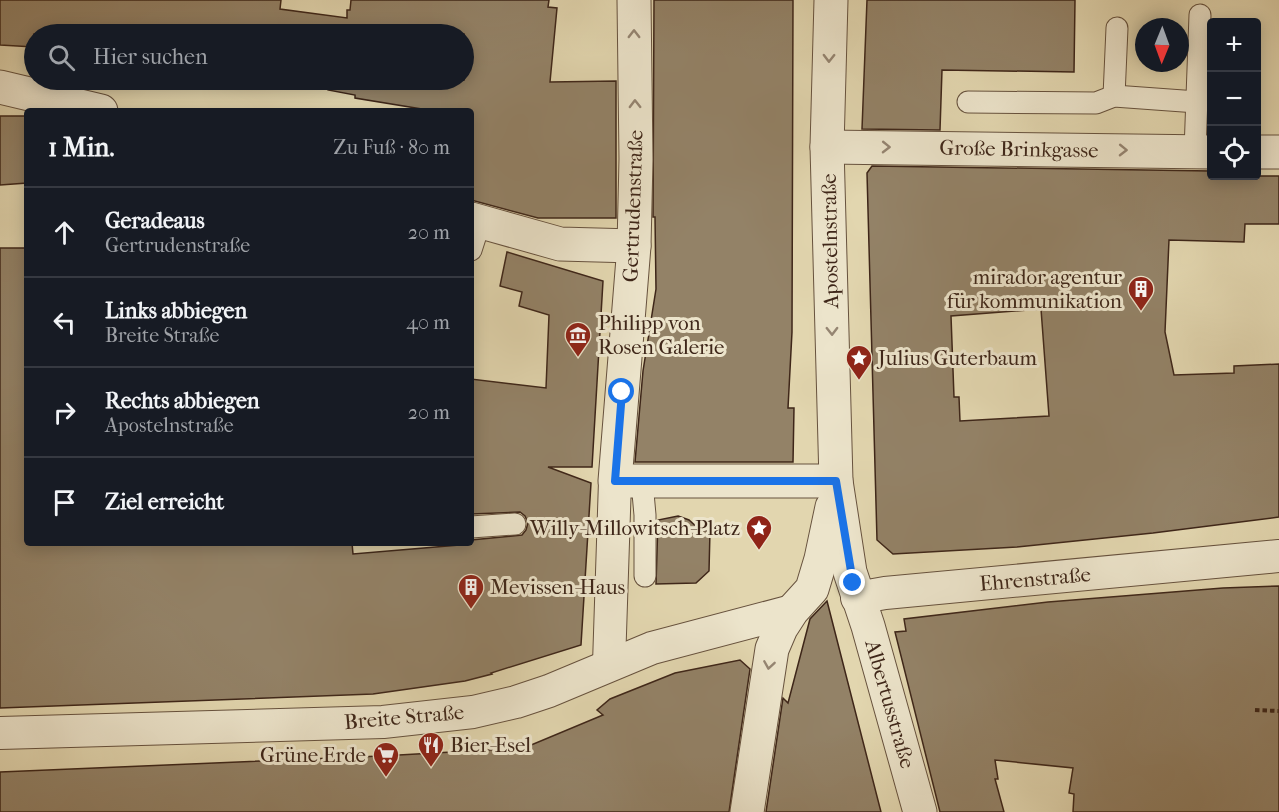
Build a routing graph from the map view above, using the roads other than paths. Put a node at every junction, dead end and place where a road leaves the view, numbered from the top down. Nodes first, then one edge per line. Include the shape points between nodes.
1 (634, 0) edge
2 (831, 0) edge
3 (1200, 15) dead end
4 (1117, 28) dead end
5 (0, 87) edge
6 (1114, 96) junction
7 (968, 102) dead end
8 (1197, 102) junction
9 (88, 108) edge
10 (827, 147) junction
11 (1203, 151) edge
12 (1261, 152) edge
13 (1279, 152) edge
14 (474, 230) edge
15 (634, 246) junction
16 (836, 481) junction
17 (629, 482) junction
18 (515, 524) dead end
19 (474, 527) edge
20 (1279, 556) edge
21 (645, 576) dead end
22 (857, 598) junction
23 (792, 611) junction
24 (609, 664) junction
25 (0, 733) edge
26 (747, 812) edge
27 (920, 812) edge

15 -> 1 street, Gertrudenstraße
2 -> 10 street, Apostelnstraße
3 - 8 lane
4 - 6 lane
5 - 9 street
6 - 7 lane via 1096,103
6 - 8 lane
8 - 11 lane
10 -> 11 street, Große Brinkgasse
10 -> 16 street, Apostelnstraße
12 - 13 street
14 - 15 street via 561,244
15 - 17 street, Gertrudenstraße
16 - 17 street
16 - 22 street, Apostelnstraße
16 - 23 street, Apostelnstraße via 829,527 812,590
17 - 21 lane via 645,515
17 - 24 street, Gertrudenstraße
18 - 19 lane
20 - 22 street, Ehrenstraße
22 - 23 street, Ehrenstraße
22 - 27 street, Albertusstraße
23 - 24 street, Breite Straße via 652,648
23 -> 26 street, Apostelnstraße via 772,649
24 - 25 street, Breite Straße via 549,691 473,712 383,722

